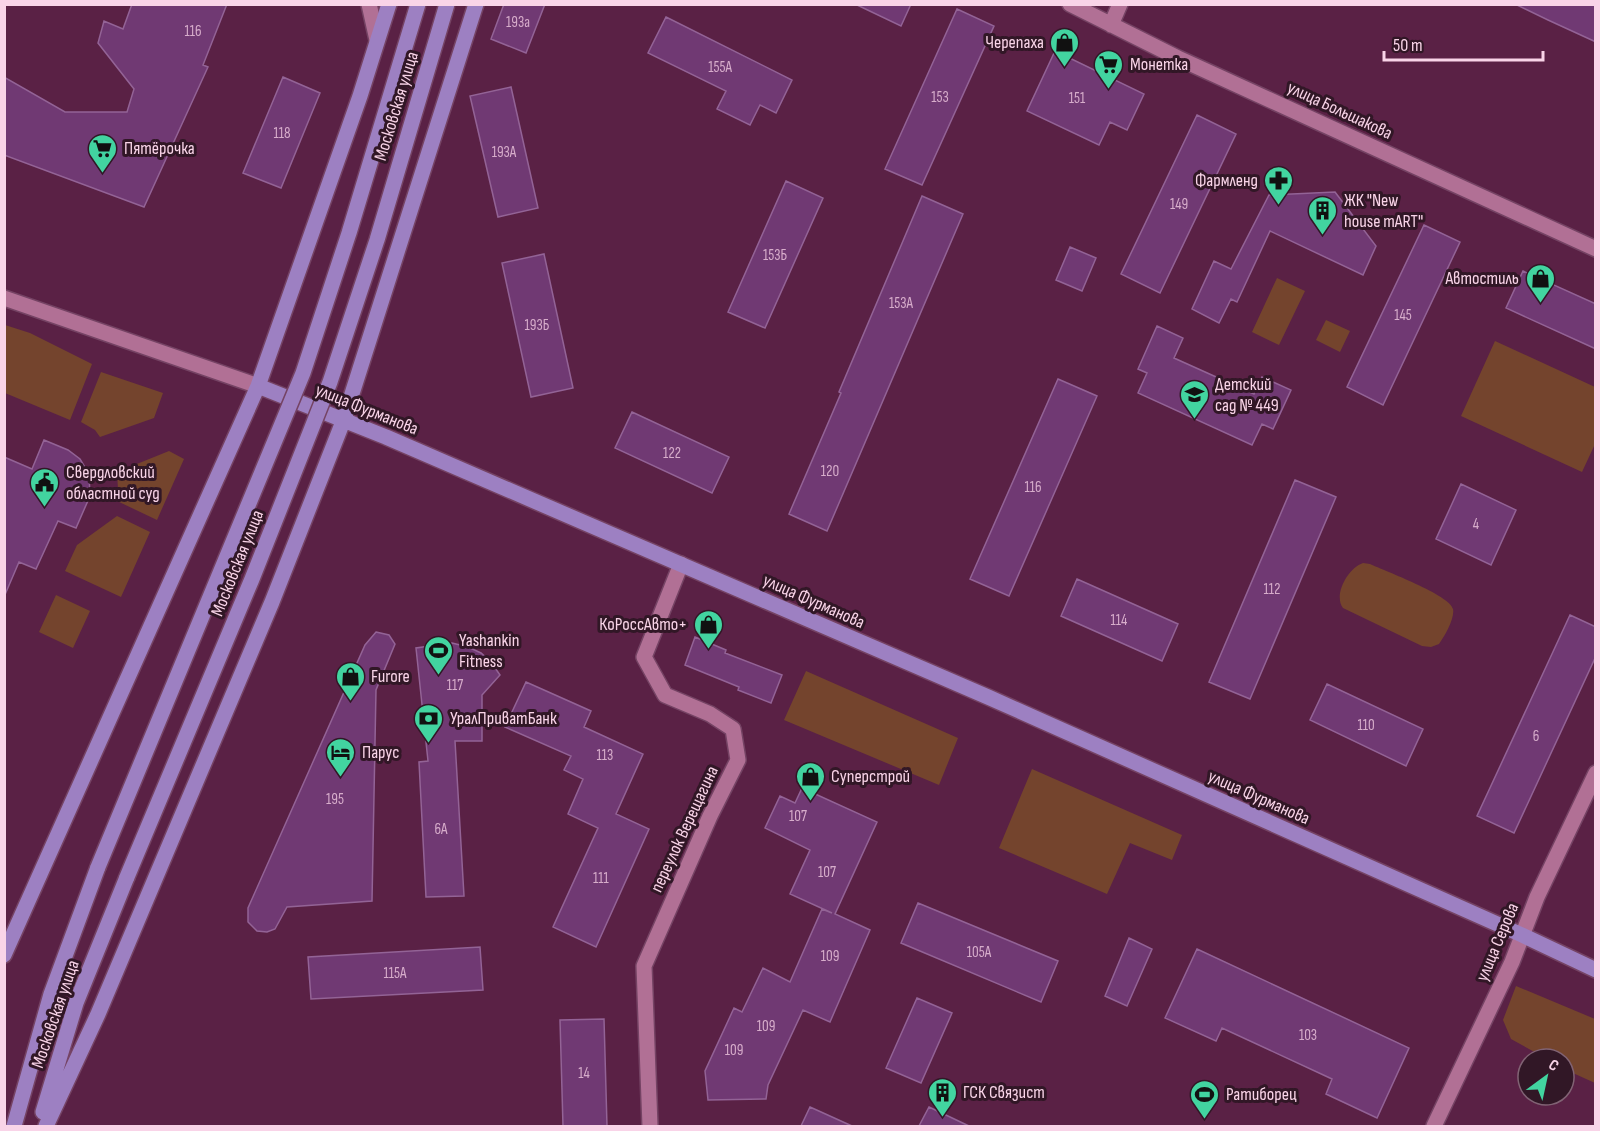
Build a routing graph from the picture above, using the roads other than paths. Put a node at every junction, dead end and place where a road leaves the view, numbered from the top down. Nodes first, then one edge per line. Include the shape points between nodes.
1 (369, 4) edge
2 (389, 4) edge
3 (418, 4) edge
4 (447, 4) edge
5 (476, 4) edge
6 (1070, 4) edge
7 (1120, 4) edge
8 (1111, 24) junction
9 (377, 40) junction
10 (1596, 249) edge
11 (4, 298) edge
12 (258, 386) junction
13 (344, 419) junction
14 (681, 564) junction
15 (1596, 773) edge
16 (1522, 935) junction
17 (4, 955) edge
18 (1596, 970) edge
19 (14, 1126) edge
20 (39, 1126) edge
21 (46, 1126) edge
22 (650, 1126) edge
23 (1434, 1126) edge

1 - 9 street
2 - 9 main road, Московская улица
3 - 19 main road, Московская улица, bridge via 303,373 98,867 51,994
4 - 20 main road, Московская улица, bridge via 330,382 76,1003
5 - 13 main road
6 - 8 street, улица Большакова
7 - 8 street
8 - 10 street, улица Большакова
9 - 12 main road, Московская улица
11 - 12 street, улица Фурманова
12 - 13 main road, улица Фурманова
12 - 17 main road, Московская улица
13 - 14 main road, улица Фурманова
13 - 21 main road via 254,645 98,1014
14 - 16 main road, улица Фурманова
14 - 22 street, переулок Верещагина via 644,657 664,695 710,714 733,729 738,760 644,966
15 - 16 street, улица Серова
16 - 18 main road, улица Фурманова
16 - 23 street, улица Серова

